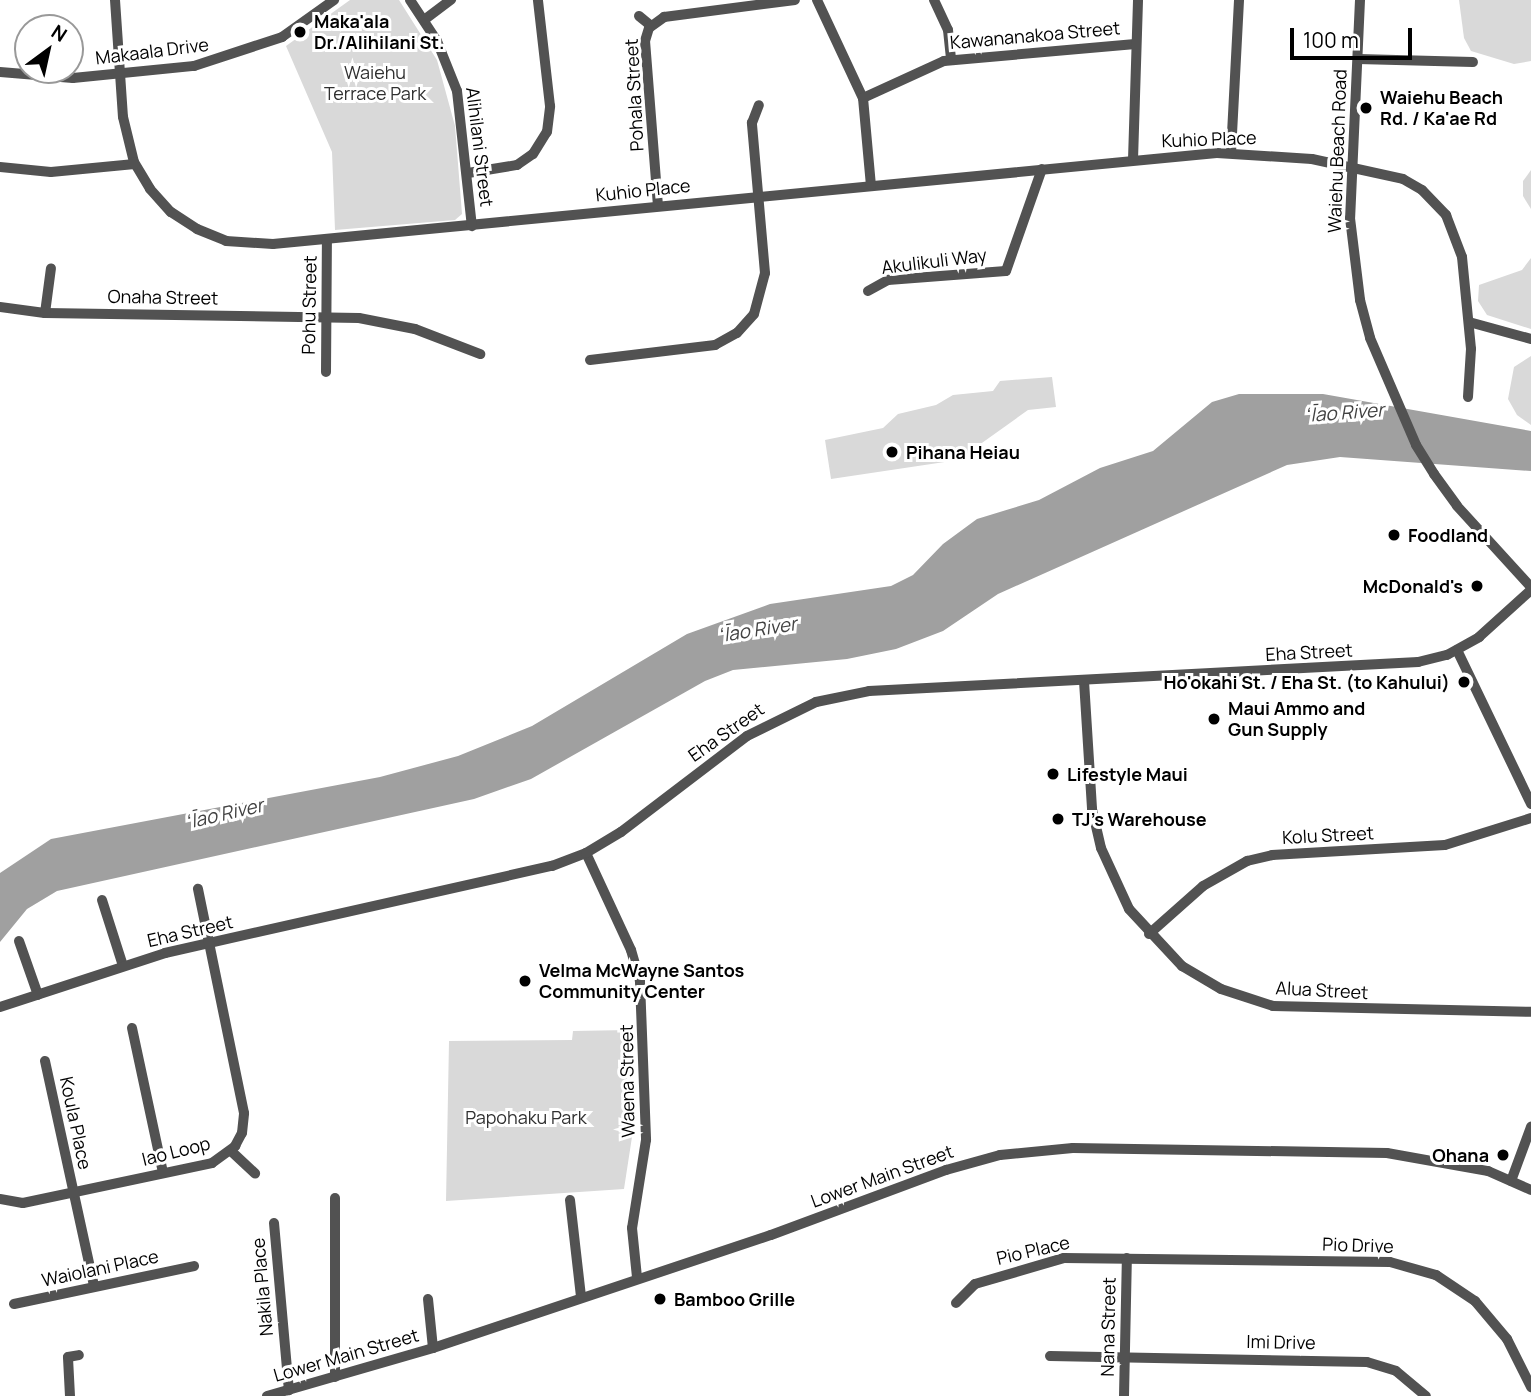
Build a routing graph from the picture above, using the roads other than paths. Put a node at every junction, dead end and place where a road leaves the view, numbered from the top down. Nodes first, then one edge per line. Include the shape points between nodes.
1 (115, 0) edge
2 (334, 0) edge
3 (410, 0) edge
4 (451, 0) edge
5 (538, 0) edge
6 (795, 0) edge
7 (817, 0) edge
8 (934, 0) edge
9 (1138, 0) edge
10 (1239, 0) edge
11 (1360, 0) edge
12 (639, 16) dead end
13 (424, 20) junction
14 (650, 26) junction
15 (1135, 44) junction
16 (1357, 59) junction
17 (951, 60) junction
18 (1473, 62) dead end
19 (0, 72) edge
20 (121, 75) junction
21 (863, 98) junction
22 (759, 105) dead end
23 (1231, 153) junction
24 (1133, 160) junction
25 (135, 164) junction
26 (1351, 166) junction
27 (0, 167) edge
28 (1042, 170) junction
29 (468, 173) junction
30 (871, 186) junction
31 (756, 197) junction
32 (658, 206) junction
33 (472, 226) junction
34 (327, 239) junction
35 (51, 268) dead end
36 (868, 291) dead end
37 (0, 307) edge
38 (45, 313) junction
39 (326, 317) junction
40 (1469, 322) junction
41 (1531, 339) edge
42 (480, 354) dead end
43 (590, 359) dead end
44 (326, 372) dead end
45 (1468, 397) dead end
46 (1531, 589) edge
47 (1457, 650) junction
48 (1084, 681) junction
49 (1531, 804) edge
50 (1531, 818) edge
51 (586, 853) junction
52 (198, 889) dead end
53 (102, 900) dead end
54 (1149, 934) junction
55 (19, 941) dead end
56 (208, 944) junction
57 (123, 966) junction
58 (38, 995) junction
59 (0, 1007) edge
60 (1531, 1012) edge
61 (132, 1028) dead end
62 (45, 1061) dead end
63 (1531, 1128) edge
64 (231, 1151) junction
65 (163, 1173) junction
66 (255, 1173) dead end
67 (1511, 1181) junction
68 (1531, 1190) edge
69 (73, 1193) junction
70 (0, 1199) edge
71 (335, 1199) dead end
72 (570, 1200) dead end
73 (274, 1223) dead end
74 (1127, 1258) junction
75 (194, 1266) dead end
76 (637, 1277) junction
77 (94, 1286) junction
78 (581, 1296) junction
79 (428, 1299) dead end
80 (956, 1303) dead end
81 (14, 1304) dead end
82 (433, 1348) junction
83 (79, 1355) dead end
84 (1050, 1356) dead end
85 (1124, 1356) junction
86 (335, 1377) junction
87 (1531, 1387) edge
88 (289, 1390) junction
89 (71, 1396) edge
90 (267, 1396) edge
91 (1124, 1396) edge
92 (1426, 1396) edge

1 - 20 street, Kuhio Place
2 - 20 street, Makaala Drive via 254,50 194,66
3 - 13 street, Alihilani Street
4 - 13 street
5 - 29 street via 551,113 545,138 517,165
6 - 14 street, Pohala Street via 664,17
7 - 21 street
8 - 17 street via 948,30
9 - 15 street
10 - 23 street
11 - 16 street, Waiehu Beach Road
12 - 14 street, Pohala Street
13 - 29 street, Alihilani Street via 457,90
14 - 32 street, Pohala Street via 645,41
15 - 17 street, Kawananakoa Street
15 - 24 street
16 - 18 street
16 - 26 street, Waiehu Beach Road
17 - 21 street, Kawananakoa Street via 918,70
19 - 20 street, Makaala Drive via 73,78
20 - 25 street, Kuhio Place via 125,132
21 - 30 street
22 - 31 street via 751,123
23 - 24 street, Kuhio Place
23 - 26 street, Kuhio Place
24 - 28 street, Kuhio Place
25 - 27 street via 51,172
25 - 34 street, Kuhio Place via 171,212 211,236 257,245
26 - 40 street, Kuhio Place via 1403,179 1439,206 1460,246
26 - 46 street, Waiehu Beach Road via 1350,218 1360,300 1392,391 1434,474
28 - 30 street, Kuhio Place
28 - 36 street, Akulikuli Way via 1006,271 888,280
29 - 33 street, Alihilani Street
30 - 31 street, Kuhio Place
31 - 32 street, Kuhio Place
31 - 43 street via 765,282 758,306 743,327 706,347
32 - 33 street, Kuhio Place
33 - 34 street, Kuhio Place
34 - 39 street, Pohu Street
35 - 38 street
37 - 38 street, Onaha Street
38 - 39 street, Onaha Street
39 - 42 street, Onaha Street via 397,324
39 - 44 street, Pohu Street
40 - 41 street
40 - 45 street, Kuhio Place
46 - 47 street, Eha Street via 1487,631
47 - 48 street, Eha Street via 1402,664
47 - 49 street
48 - 51 street, Eha Street via 869,691 799,708 747,736
48 - 54 street, Alua Street via 1096,830 1117,890
50 - 54 street, Kolu Street via 1445,845 1272,855 1247,861 1203,886
51 - 56 street, Eha Street via 552,866 401,903
51 - 76 street, Waena Street via 631,950 640,982 646,1140 632,1228
52 - 56 street, Iao Loop
53 - 57 street
54 - 60 street, Alua Street via 1182,966 1214,986 1273,1006
55 - 58 street
56 - 57 street, Eha Street
56 - 64 street, Iao Loop via 244,1113 242,1133
57 - 58 street, Eha Street
58 - 59 street, Eha Street
61 - 65 street
62 - 69 street, Koula Place
63 - 67 street
64 - 65 street, Iao Loop via 212,1163
64 - 66 street
65 - 69 street, Iao Loop
67 - 68 street, Lower Main Street
67 - 76 street, Lower Main Street via 1474,1168 1387,1153 1049,1149 956,1166 771,1236
69 - 70 street, Iao Loop via 23,1203
69 - 77 street, Koula Place
71 - 86 street
72 - 78 street
73 - 88 street, Nakila Place
74 - 80 street, Pio Place via 1047,1261 975,1284
74 - 85 street, Nana Street
74 - 87 street, Pio Drive via 1390,1262 1413,1267 1475,1301 1507,1339
75 - 77 street, Waiolani Place
76 - 78 street, Lower Main Street
77 - 81 street, Waiolani Place
78 - 82 street, Lower Main Street
79 - 82 street
82 - 86 street, Lower Main Street
83 - 89 street via 68,1357
84 - 85 street, Imi Drive
85 - 91 street, Nana Street
85 - 92 street, Imi Drive via 1367,1362 1396,1371
86 - 88 street, Lower Main Street
88 - 90 street, Lower Main Street

